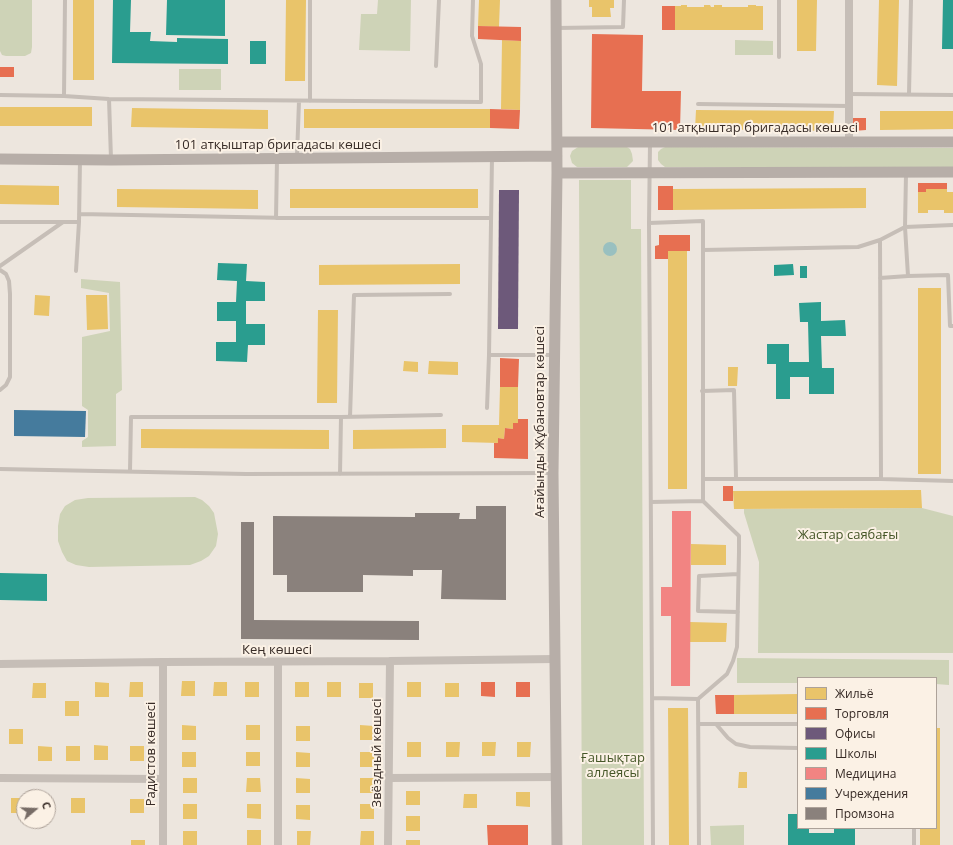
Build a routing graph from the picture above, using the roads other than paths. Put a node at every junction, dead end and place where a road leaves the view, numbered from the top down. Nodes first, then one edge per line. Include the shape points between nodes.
1 (65, 0) edge
2 (310, 0) edge
3 (439, 0) edge
4 (473, 0) edge
5 (556, 0) edge
6 (624, 0) edge
7 (779, 0) edge
8 (849, 0) edge
9 (911, 0) edge
10 (556, 28) junction
11 (779, 57) dead end
12 (436, 66) dead end
13 (850, 94) junction
14 (909, 94) junction
15 (0, 95) edge
16 (953, 95) edge
17 (64, 96) junction
18 (109, 99) junction
19 (299, 101) junction
20 (310, 101) junction
21 (698, 104) dead end
22 (849, 106) junction
23 (557, 142) junction
24 (650, 142) junction
25 (849, 142) junction
26 (953, 142) edge
27 (557, 156) junction
28 (492, 157) junction
29 (297, 158) junction
30 (0, 159) edge
31 (80, 159) junction
32 (278, 159) junction
33 (111, 160) junction
34 (906, 171) junction
35 (650, 172) junction
36 (953, 172) edge
37 (557, 173) junction
38 (79, 214) junction
39 (276, 218) junction
40 (491, 218) junction
41 (0, 222) edge
42 (63, 222) junction
43 (79, 222) junction
44 (649, 222) junction
45 (953, 225) edge
46 (905, 227) junction
47 (880, 240) junction
48 (703, 250) junction
49 (0, 266) edge
50 (0, 270) edge
51 (76, 271) dead end
52 (908, 276) junction
53 (880, 278) junction
54 (450, 294) dead end
55 (953, 326) edge
56 (489, 355) junction
57 (554, 355) junction
58 (0, 390) edge
59 (702, 391) junction
60 (487, 408) dead end
61 (441, 415) dead end
62 (341, 417) junction
63 (350, 417) junction
64 (0, 469) edge
65 (130, 472) junction
66 (553, 473) junction
67 (340, 474) junction
68 (736, 478) junction
69 (881, 478) junction
70 (703, 479) junction
71 (953, 481) edge
72 (703, 501) junction
73 (651, 502) junction
74 (738, 574) junction
75 (738, 612) junction
76 (555, 659) junction
77 (390, 661) junction
78 (163, 662) junction
79 (278, 662) junction
80 (0, 664) edge
81 (652, 698) junction
82 (698, 699) junction
83 (698, 724) junction
84 (716, 724) junction
85 (797, 724) edge
86 (797, 748) edge
87 (556, 777) junction
88 (0, 778) edge
89 (389, 778) junction
90 (163, 779) junction
91 (914, 829) edge
92 (163, 845) edge
93 (278, 845) edge
94 (388, 845) edge
95 (557, 845) edge
96 (652, 845) edge
97 (699, 845) edge
98 (914, 845) edge

1 - 17 lane
2 - 20 lane
3 - 12 lane
4 - 20 lane via 472,36 481,64 481,102
5 - 10 street, Ағайынды Жұбановтар көшесі
6 - 10 lane via 623,27
7 - 11 lane
8 - 13 street
9 - 14 lane
10 - 23 street, Ағайынды Жұбановтар көшесі
13 - 14 lane
13 - 22 street
14 - 16 lane
15 - 17 lane
17 - 18 lane
18 - 19 lane
18 - 33 lane
19 - 20 lane
19 - 29 lane
21 - 22 lane
22 - 25 street
23 - 24 street, 101 атқыштар бригадасы көшесі
23 - 27 street, Ағайынды Жұбановтар көшесі
24 - 25 street, 101 атқыштар бригадасы көшесі
24 - 35 lane
25 - 26 street, 101 атқыштар бригадасы көшесі
27 - 28 street, 101 атқыштар бригадасы көшесі
27 - 37 street, Ағайынды Жұбановтар көшесі
28 - 29 street, 101 атқыштар бригадасы көшесі
28 - 40 lane
29 - 32 street, 101 атқыштар бригадасы көшесі
30 - 31 street, 101 атқыштар бригадасы көшесі
31 - 33 street, 101 атқыштар бригадасы көшесі
31 - 38 lane
32 - 33 street, 101 атқыштар бригадасы көшесі
32 - 39 lane
34 - 35 street
34 - 36 street
34 - 46 lane
35 - 37 street
35 - 44 lane
37 - 57 street, Ағайынды Жұбановтар көшесі
38 - 39 lane
38 - 43 lane
39 - 40 lane
40 - 56 lane
41 - 42 lane
42 - 43 lane
42 - 49 lane
43 - 51 lane
44 - 48 lane via 703,221
44 - 73 lane
45 - 46 lane
46 - 47 lane
46 - 52 lane
47 - 48 lane via 858,247
47 - 53 lane
48 - 59 lane
50 - 58 lane via 6,274 9,281 10,294 10,377
52 - 53 lane
52 - 55 lane via 948,275 950,326
53 - 69 lane
54 - 63 lane via 354,295
56 - 57 lane
56 - 60 lane
57 - 66 street, Ағайынды Жұбановтар көшесі
59 - 68 lane via 734,390
59 - 70 lane
61 - 63 lane
62 - 63 lane
62 - 65 lane via 131,417
62 - 67 lane
64 - 65 lane
65 - 67 lane
66 - 67 lane
66 - 76 street, Ағайынды Жұбановтар көшесі
68 - 69 lane
68 - 70 lane
69 - 71 lane
70 - 72 lane
72 - 73 lane
72 - 74 lane via 739,536
73 - 81 lane
74 - 75 lane
74 - 75 lane via 699,576 698,611
75 - 82 lane via 737,647 733,661 727,674
76 - 77 street, Кең көшесі
76 - 87 street, Ағайынды Жұбановтар көшесі
77 - 79 street, Кең көшесі
77 - 89 street, Звёздный көшесі
78 - 79 street, Кең көшесі
78 - 80 street, Кең көшесі
78 - 90 street, Радистов көшесі
79 - 93 street
81 - 82 lane
81 - 96 lane
82 - 83 lane
83 - 84 lane
83 - 97 lane
84 - 85 lane
84 - 86 lane via 736,744 750,747
87 - 89 street
87 - 95 street, Ағайынды Жұбановтар көшесі
88 - 90 street
89 - 94 street, Звёздный көшесі
90 - 92 street, Радистов көшесі
91 - 98 lane

